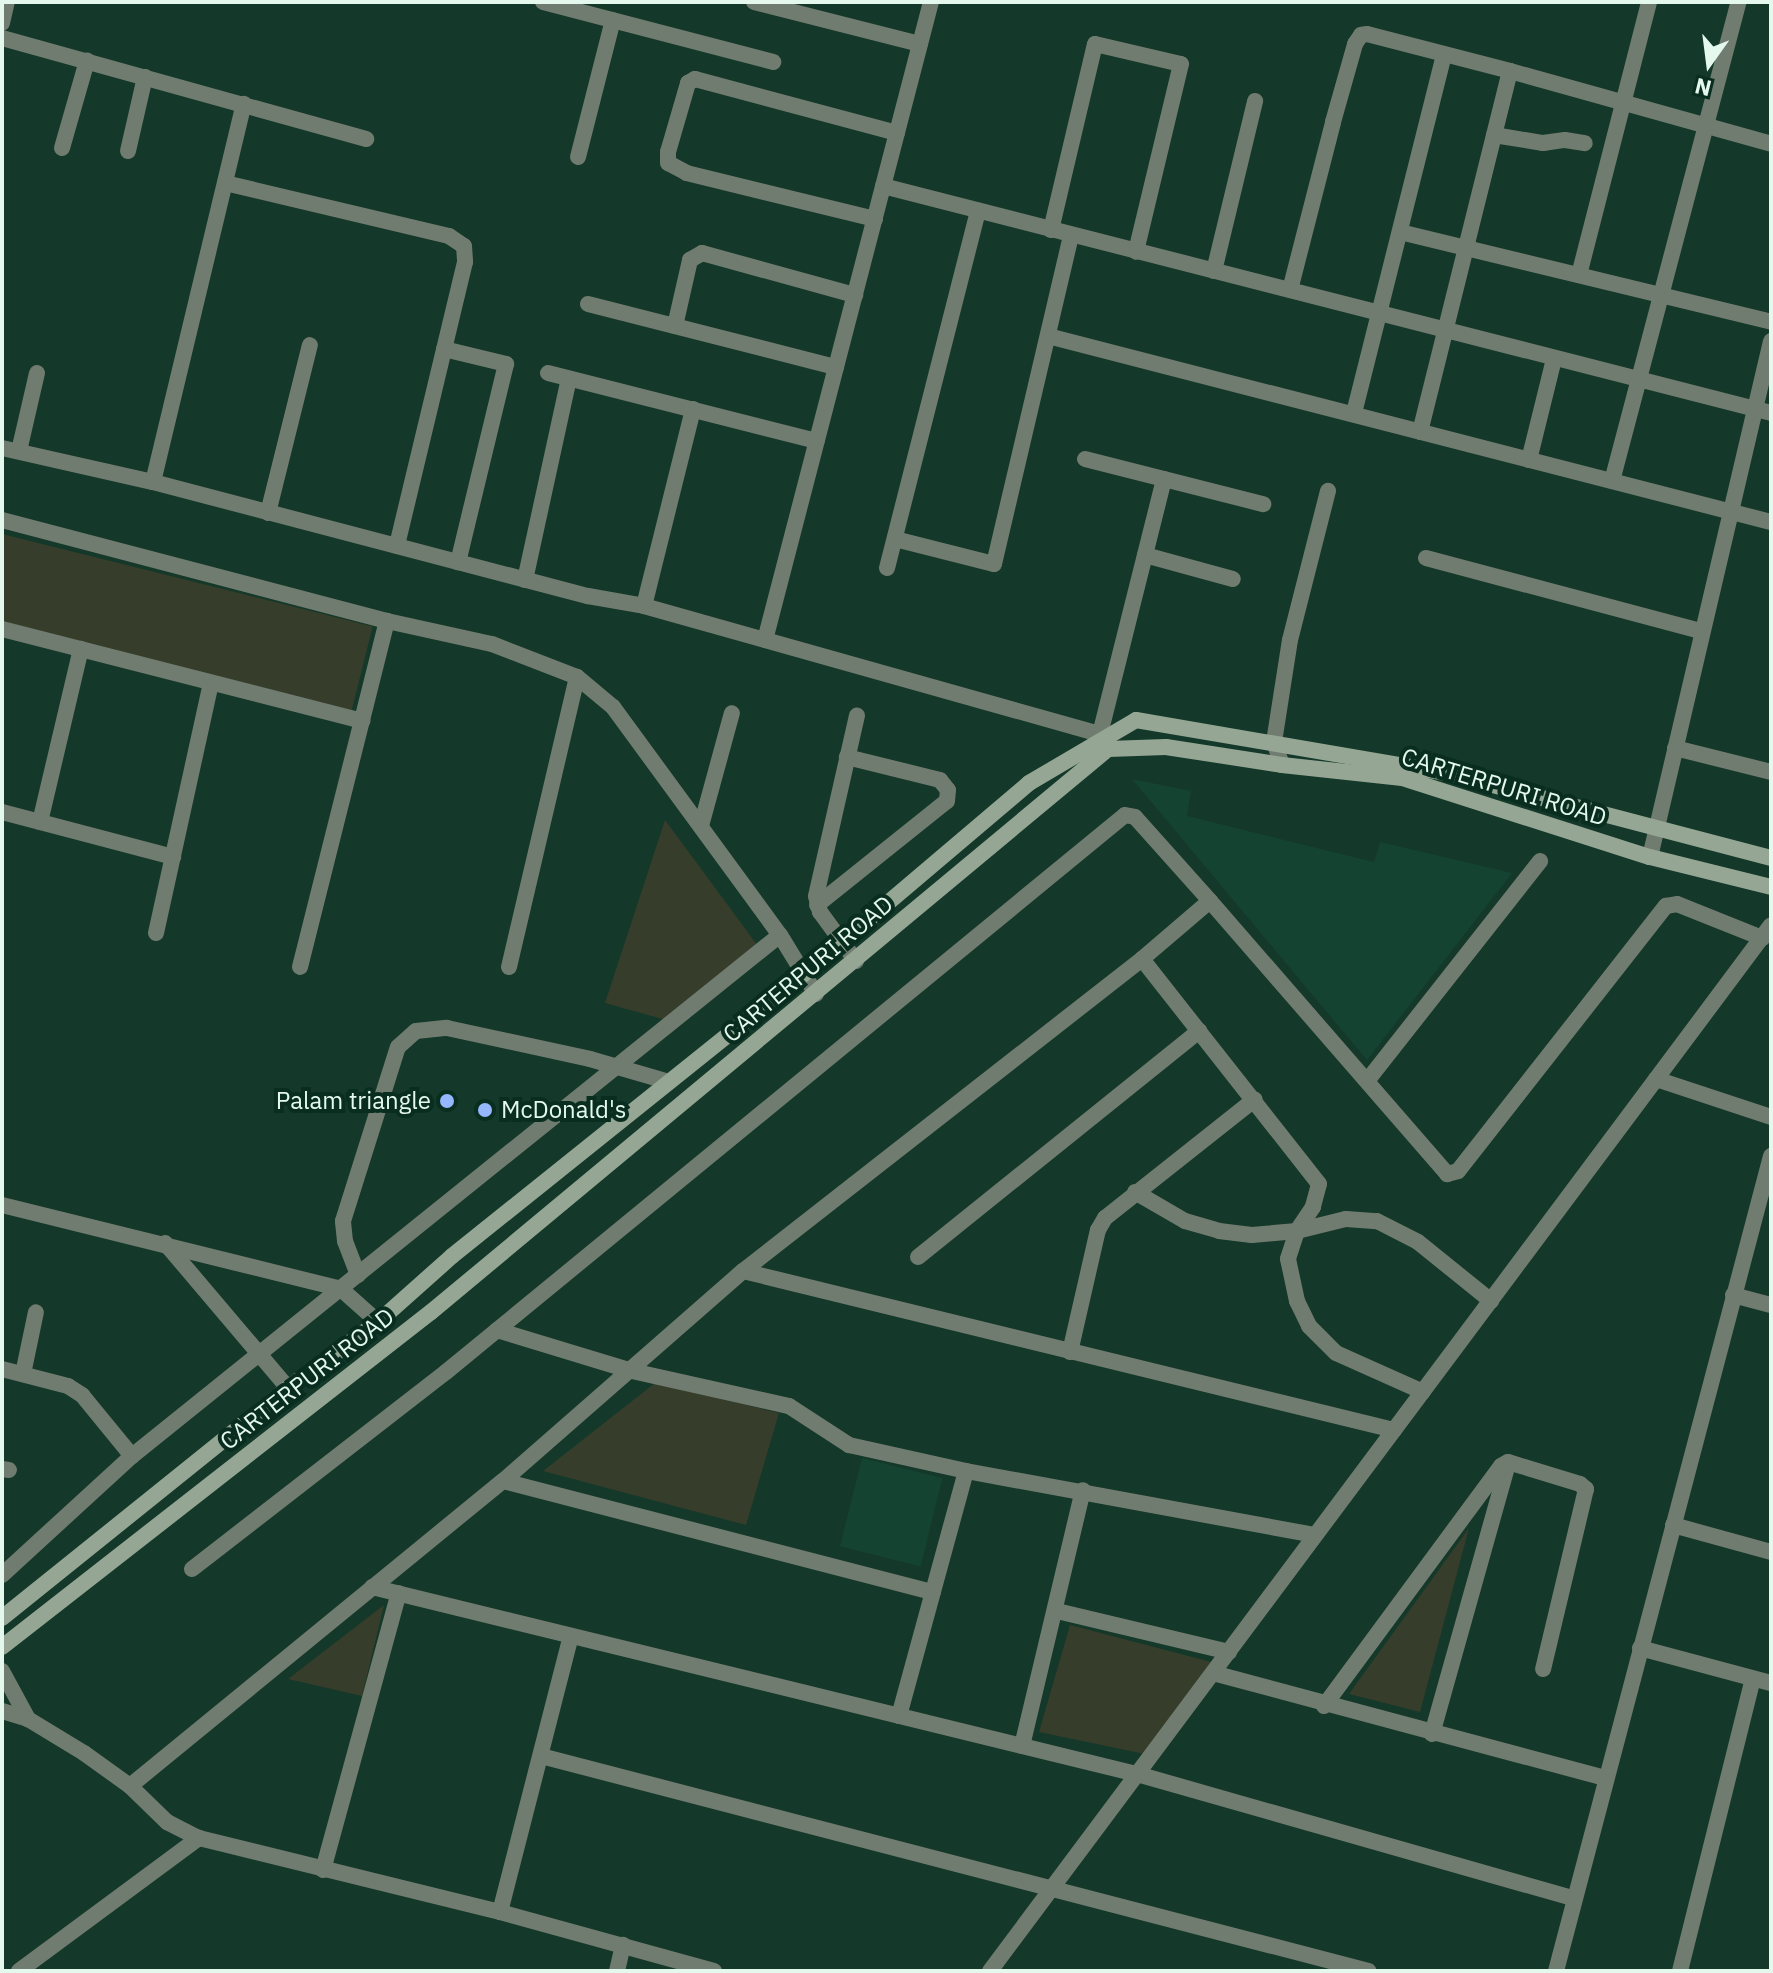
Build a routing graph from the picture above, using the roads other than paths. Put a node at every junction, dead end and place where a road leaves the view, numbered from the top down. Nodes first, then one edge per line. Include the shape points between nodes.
1 (7, 2) edge
2 (543, 2) edge
3 (754, 2) edge
4 (931, 2) edge
5 (1649, 2) edge
6 (1739, 2) edge
7 (613, 20) junction
8 (2, 23) edge
9 (2, 38) edge
10 (920, 44) junction
11 (1444, 54) junction
12 (87, 61) junction
13 (773, 62) dead end
14 (1510, 71) junction
15 (145, 77) junction
16 (1255, 101) dead end
17 (1624, 101) junction
18 (244, 104) junction
19 (1706, 125) junction
20 (897, 133) junction
21 (1494, 135) junction
22 (366, 139) dead end
23 (1585, 143) dead end
24 (1771, 144) edge
25 (62, 148) dead end
26 (128, 151) dead end
27 (578, 157) dead end
28 (225, 183) junction
29 (883, 186) junction
30 (978, 210) junction
31 (875, 219) junction
32 (1051, 230) junction
33 (1400, 232) junction
34 (1071, 236) junction
35 (1466, 248) junction
36 (1136, 252) junction
37 (1214, 271) junction
38 (1579, 275) junction
39 (1290, 290) junction
40 (855, 295) junction
41 (1659, 295) junction
42 (588, 304) dead end
43 (1380, 313) junction
44 (1771, 322) edge
45 (675, 326) junction
46 (1446, 331) junction
47 (1048, 336) junction
48 (1771, 341) edge
49 (310, 345) dead end
50 (444, 349) junction
51 (1554, 359) junction
52 (836, 367) junction
53 (37, 373) dead end
54 (548, 373) dead end
55 (569, 379) junction
56 (1636, 381) junction
57 (693, 409) junction
58 (1763, 411) edge
59 (1354, 413) junction
60 (1420, 432) junction
61 (817, 441) junction
62 (10, 450) edge
63 (1085, 459) dead end
64 (1529, 460) junction
65 (1164, 479) junction
66 (1612, 481) junction
67 (153, 482) junction
68 (1328, 491) dead end
69 (1263, 504) dead end
70 (1730, 512) junction
71 (268, 513) junction
72 (2, 520) edge
73 (1771, 522) edge
74 (895, 539) junction
75 (397, 546) junction
76 (1145, 555) junction
77 (1426, 558) dead end
78 (458, 562) junction
79 (887, 568) dead end
80 (1233, 579) dead end
81 (525, 580) junction
82 (644, 606) junction
83 (387, 621) junction
84 (2, 629) edge
85 (1701, 631) junction
86 (765, 640) junction
87 (81, 649) junction
88 (577, 677) junction
89 (211, 683) junction
90 (732, 713) dead end
91 (857, 716) dead end
92 (362, 721) junction
93 (1104, 741) junction
94 (1274, 742) junction
95 (1675, 748) junction
96 (847, 757) junction
97 (1282, 765) junction
98 (1771, 772) edge
99 (2, 812) edge
100 (40, 822) junction
101 (701, 826) junction
102 (1654, 829) junction
103 (173, 857) junction
104 (1650, 857) junction
105 (1771, 858) edge
106 (1540, 861) dead end
107 (1771, 887) edge
108 (1210, 901) junction
109 (817, 905) junction
110 (1766, 932) edge
111 (156, 933) dead end
112 (780, 935) junction
113 (841, 941) junction
114 (1142, 959) junction
115 (856, 961) junction
116 (300, 967) dead end
117 (509, 967) dead end
118 (804, 974) junction
119 (816, 994) junction
120 (1199, 1031) junction
121 (617, 1067) junction
122 (1656, 1079) junction
123 (1367, 1081) junction
124 (669, 1082) junction
125 (1255, 1099) junction
126 (1771, 1117) edge
127 (1771, 1156) edge
128 (1135, 1192) junction
129 (2, 1205) edge
130 (1764, 1209) edge
131 (1297, 1231) junction
132 (165, 1243) junction
133 (918, 1257) dead end
134 (743, 1271) junction
135 (358, 1275) junction
136 (341, 1289) junction
137 (1733, 1295) junction
138 (1491, 1301) junction
139 (1771, 1305) edge
140 (36, 1312) dead end
141 (378, 1322) junction
142 (497, 1330) junction
143 (1070, 1352) junction
144 (258, 1353) junction
145 (2, 1369) edge
146 (632, 1371) junction
147 (23, 1374) junction
148 (288, 1388) junction
149 (1423, 1392) junction
150 (1394, 1430) junction
151 (132, 1456) junction
152 (1508, 1462) junction
153 (966, 1471) junction
154 (503, 1481) junction
155 (1083, 1490) junction
156 (1673, 1525) junction
157 (1315, 1535) junction
158 (1771, 1552) edge
159 (192, 1569) dead end
160 (2, 1575) edge
161 (372, 1587) junction
162 (933, 1592) junction
163 (399, 1593) junction
164 (1057, 1611) junction
165 (2, 1618) edge
166 (571, 1636) junction
167 (2, 1647) edge
168 (1640, 1648) junction
169 (1229, 1652) junction
170 (1543, 1669) dead end
171 (2, 1671) edge
172 (1213, 1673) junction
173 (1753, 1679) junction
174 (1771, 1683) edge
175 (1324, 1706) junction
176 (899, 1716) junction
177 (5, 1717) edge
178 (28, 1719) junction
179 (1432, 1734) junction
180 (1022, 1746) junction
181 (541, 1756) junction
182 (1137, 1774) junction
183 (1606, 1778) junction
184 (130, 1786) junction
185 (199, 1838) junction
186 (323, 1870) junction
187 (1053, 1887) junction
188 (1575, 1899) junction
189 (500, 1912) junction
190 (623, 1945) junction
191 (19, 1971) edge
192 (617, 1971) edge
193 (714, 1971) edge
194 (990, 1971) edge
195 (1369, 1971) edge
196 (1556, 1971) edge
197 (1680, 1971) edge

1 - 8 street
2 - 7 street
3 - 10 street
4 - 10 street
5 - 17 street
6 - 19 street
7 - 13 street
7 - 27 street
9 - 12 street
10 - 20 street
11 - 14 street
11 - 33 street
11 - 39 street via 1367,34 1357,38
12 - 15 street
12 - 25 street
14 - 17 street
14 - 21 street
15 - 18 street
15 - 26 street
16 - 37 street
17 - 19 street
17 - 38 street
18 - 22 street
18 - 28 street
19 - 24 street
19 - 41 street
20 - 29 street
20 - 31 street via 695,79 688,83 668,152 674,169
21 - 23 street
21 - 35 street
28 - 50 street via 458,240 465,262
28 - 67 street
29 - 30 street
29 - 31 street
30 - 32 street
30 - 74 street
31 - 40 street
32 - 34 street
32 - 36 street via 1095,44 1181,64
33 - 35 street
33 - 43 street
34 - 36 street
34 - 47 street
35 - 38 street
35 - 46 street
36 - 37 street
37 - 39 street
38 - 41 street
39 - 43 street
40 - 45 street via 702,253 690,260
40 - 52 street
41 - 44 street
41 - 56 street
42 - 45 street
43 - 46 street
43 - 59 street
45 - 52 street
46 - 51 street
46 - 60 street
47 - 59 street
47 - 74 street via 994,564
48 - 58 street
49 - 71 street
50 - 75 street
50 - 78 street via 506,364
51 - 56 street
51 - 64 street
52 - 61 street
53 - 62 street
54 - 55 street
55 - 57 street
55 - 81 street
56 - 58 street
56 - 66 street
57 - 61 street
57 - 82 street
58 - 70 street
59 - 60 street
60 - 64 street
61 - 86 street
62 - 67 street
63 - 65 street
64 - 66 street
65 - 69 street
65 - 76 street
66 - 70 street
67 - 71 street
68 - 94 street via 1298,600
70 - 73 street
70 - 85 street
71 - 75 street
72 - 83 street
74 - 79 street
75 - 78 street
76 - 80 street
76 - 93 street
77 - 85 street
78 - 81 street
81 - 82 street
82 - 86 street
83 - 88 street via 492,644
83 - 92 street
84 - 87 street
85 - 95 street
86 - 93 street
87 - 89 street
87 - 100 street
88 - 101 street via 613,707
88 - 117 street
89 - 92 street
89 - 103 street
90 - 101 street
91 - 96 street
92 - 116 street
93 - 94 main road, CARTERPURI ROAD via 1136,720
93 - 97 main road, CARTERPURI ROAD
93 - 113 main road, CARTERPURI ROAD via 1029,783
93 - 115 main road, CARTERPURI ROAD
94 - 97 street
94 - 102 main road, CARTERPURI ROAD via 1447,773
95 - 98 street
95 - 102 street
96 - 109 street
96 - 109 street via 940,780 948,790 947,801
97 - 104 main road, CARTERPURI ROAD via 1402,778
99 - 100 street
100 - 103 street
101 - 112 street
102 - 104 street
102 - 105 main road, CARTERPURI ROAD
103 - 111 street
104 - 107 main road, CARTERPURI ROAD
106 - 123 street
108 - 114 street
108 - 123 street
108 - 142 street via 1135,817 1117,818
109 - 113 street
110 - 122 street
110 - 123 street via 1677,904 1666,906 1452,1174 1442,1172
112 - 118 street
112 - 121 street
113 - 115 street
113 - 118 main road, CARTERPURI ROAD
114 - 120 street
114 - 134 street
115 - 119 main road, CARTERPURI ROAD
118 - 119 street
118 - 124 main road, CARTERPURI ROAD
119 - 167 main road, CARTERPURI ROAD via 308,1411
120 - 125 street
120 - 133 street
121 - 124 street
121 - 135 street
121 - 135 street via 447,1028 416,1031 398,1047 343,1221
122 - 126 street
122 - 138 street
124 - 141 main road, CARTERPURI ROAD
125 - 128 street
125 - 131 street via 1319,1184 1313,1207
127 - 130 street
128 - 131 street via 1185,1221 1211,1229 1252,1235
128 - 143 street via 1098,1230
129 - 132 street
130 - 137 street
131 - 138 street via 1346,1219 1377,1221 1418,1242
131 - 149 street via 1289,1273 1303,1316 1316,1334 1336,1353
132 - 136 street
132 - 144 street
134 - 143 street
134 - 146 street
135 - 136 street
136 - 141 street
136 - 144 street
137 - 139 street
137 - 156 street
138 - 149 street
140 - 147 street
141 - 148 main road, CARTERPURI ROAD
142 - 146 street
142 - 159 street
143 - 150 street
144 - 148 street
144 - 151 street
145 - 147 street
146 - 153 street via 789,1406 849,1445
146 - 154 street
147 - 151 street via 82,1395
148 - 165 main road, CARTERPURI ROAD
149 - 150 street
150 - 157 street
151 - 160 street
152 - 170 street via 1586,1489
152 - 175 street
152 - 179 street
153 - 155 street
153 - 162 street
154 - 161 street
154 - 162 street
155 - 157 street
155 - 164 street
156 - 158 street
156 - 168 street
157 - 169 street
161 - 163 street
161 - 184 street
162 - 176 street
163 - 166 street
163 - 186 street
164 - 169 street
164 - 180 street
166 - 176 street
166 - 181 street
168 - 173 street
168 - 183 street
169 - 172 street
171 - 178 street
172 - 175 street
172 - 182 street
173 - 174 street
173 - 197 street
175 - 179 street
176 - 180 street
177 - 178 street
178 - 184 street
179 - 183 street
180 - 182 street
181 - 187 street
181 - 189 street
182 - 187 street
182 - 188 street
183 - 188 street
184 - 185 street via 167,1822
185 - 186 street
185 - 191 street
186 - 189 street
187 - 194 street
187 - 195 street
188 - 196 street
189 - 190 street
190 - 192 street
190 - 193 street

